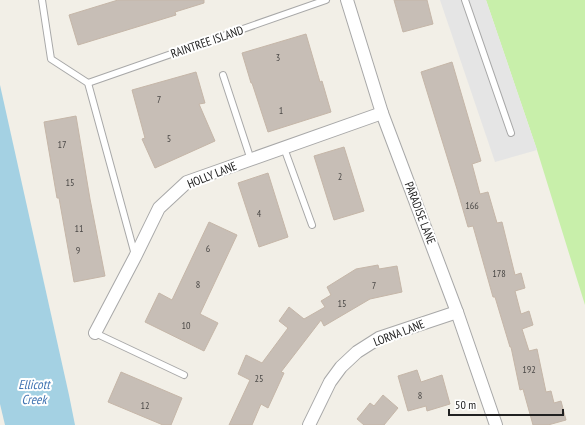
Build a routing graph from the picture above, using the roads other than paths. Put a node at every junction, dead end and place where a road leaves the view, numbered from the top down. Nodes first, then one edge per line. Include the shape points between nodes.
1 (42, 0) edge
2 (326, 0) edge
3 (347, 0) edge
4 (465, 0) edge
5 (223, 75) dead end
6 (88, 83) junction
7 (382, 113) junction
8 (511, 133) dead end
9 (284, 148) junction
10 (251, 160) junction
11 (312, 225) dead end
12 (136, 256) junction
13 (457, 312) junction
14 (95, 333) joint
15 (184, 375) dead end
16 (309, 425) edge
17 (496, 425) edge

1 - 6 lane via 51,59
2 - 6 lane, RAINTREE ISLAND
3 - 7 street, PARADISE LANE
4 - 8 lane
5 - 10 lane
6 - 12 lane
7 - 9 street, HOLLY LANE
7 - 13 street, PARADISE LANE
9 - 10 street, HOLLY LANE
9 - 11 lane
10 - 12 street, HOLLY LANE via 188,182 159,208
12 - 14 street, HOLLY LANE
13 - 16 street, LORNA LANE via 379,338 357,352 330,382
13 - 17 street, PARADISE LANE
14 - 15 lane

